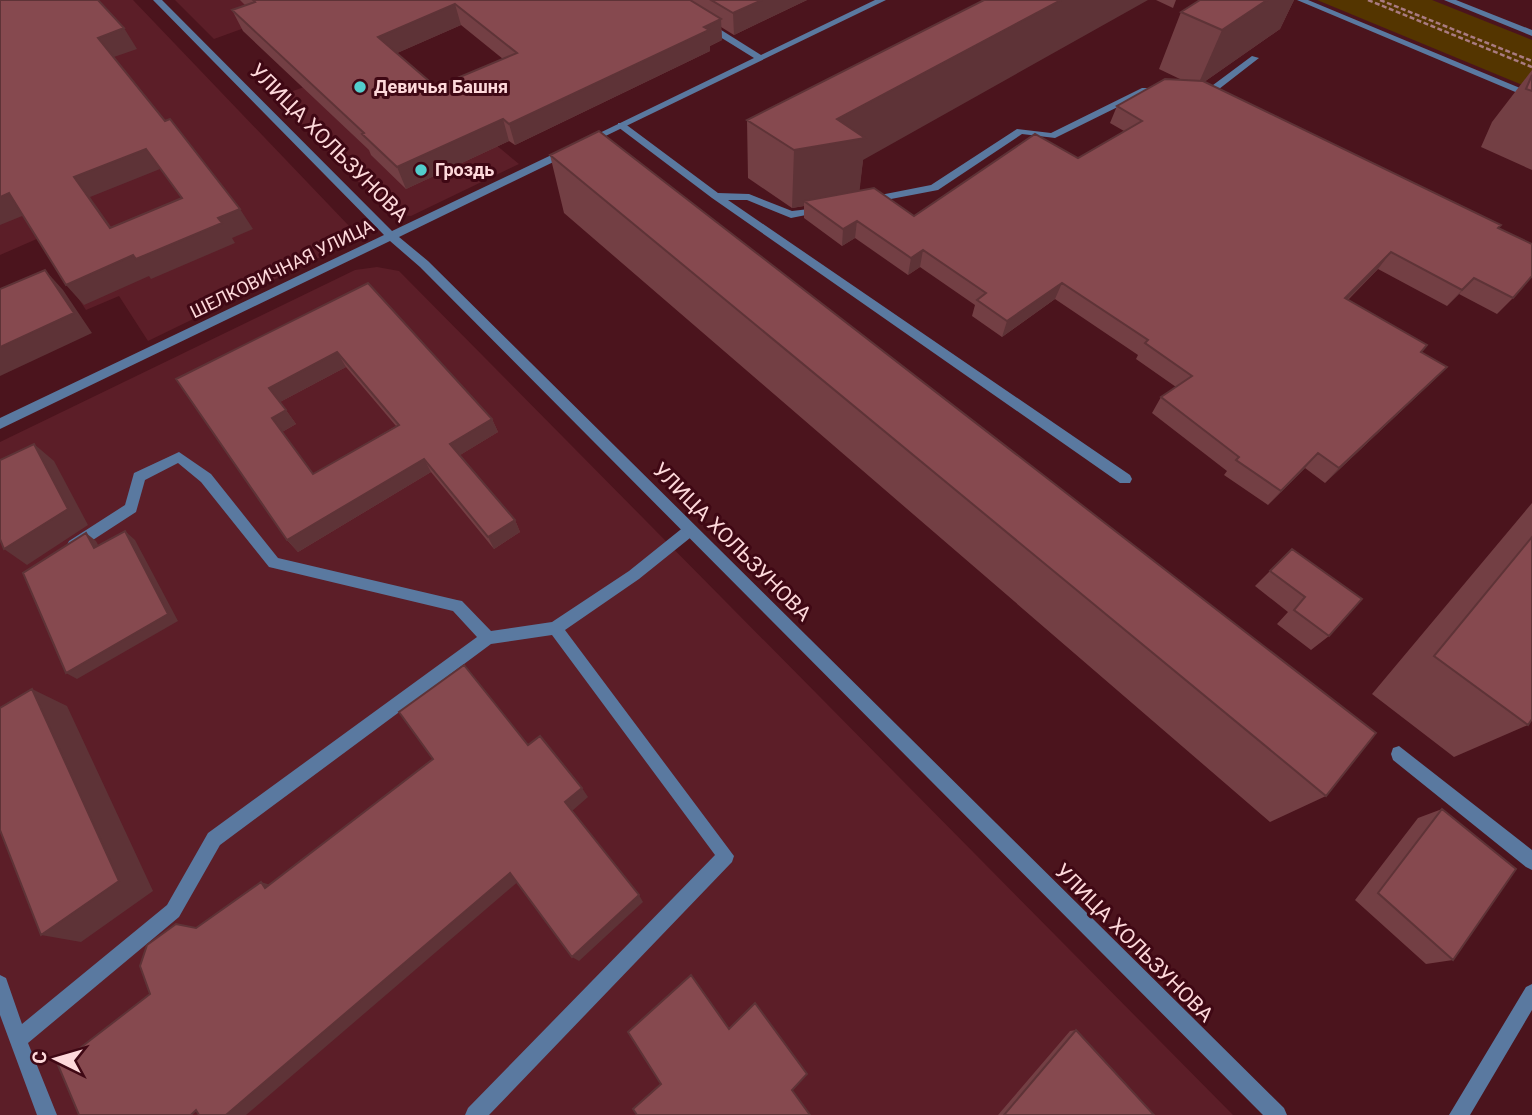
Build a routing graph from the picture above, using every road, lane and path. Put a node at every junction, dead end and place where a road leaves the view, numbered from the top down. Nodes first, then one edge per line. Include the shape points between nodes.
1 (157, 0) edge
2 (1301, 0) edge
3 (1368, 0) edge
4 (1380, 0) edge
5 (1448, 0) edge
6 (877, 1) edge
7 (702, 22) edge
8 (1532, 33) edge
9 (760, 58) junction
10 (1255, 58) edge
11 (1532, 61) edge
12 (1532, 67) edge
13 (1170, 92) edge
14 (1195, 93) edge
15 (1532, 96) edge
16 (621, 125) junction
17 (716, 196) junction
18 (856, 202) edge
19 (830, 207) edge
20 (391, 236) junction
21 (0, 424) edge
22 (1125, 479) dead end
23 (691, 530) junction
24 (65, 551) edge
25 (555, 628) junction
26 (488, 638) junction
27 (1399, 754) dead end
28 (1532, 861) edge
29 (0, 984) edge
30 (1532, 993) edge
31 (17, 1040) junction
32 (47, 1115) edge
33 (475, 1115) edge
34 (1277, 1115) edge
35 (1459, 1115) edge

1 - 20 street, УЛИЦА ХОЛЬЗУНОВА
2 - 15 street
3 - 12 path
4 - 11 path
5 - 8 street
6 - 9 street, ШЕЛКОВИЧНАЯ УЛИЦА
7 - 9 street
9 - 16 street, ШЕЛКОВИЧНАЯ УЛИЦА
10 - 14 street via 1207,94
13 - 18 street via 1144,90 1052,136 1020,131 934,188
16 - 17 street
16 - 20 street, ШЕЛКОВИЧНАЯ УЛИЦА
17 - 19 street via 749,197 791,215
17 - 22 street
20 - 21 street, ШЕЛКОВИЧНАЯ УЛИЦА
20 - 23 street, УЛИЦА ХОЛЬЗУНОВА
23 - 25 street
23 - 34 street, УЛИЦА ХОЛЬЗУНОВА
24 - 26 street via 131,508 139,477 179,457 206,478 274,563 457,606
25 - 26 street
25 - 33 street via 726,856
26 - 31 street via 214,839 173,911
27 - 28 street
29 - 31 street
30 - 35 street
31 - 32 street

